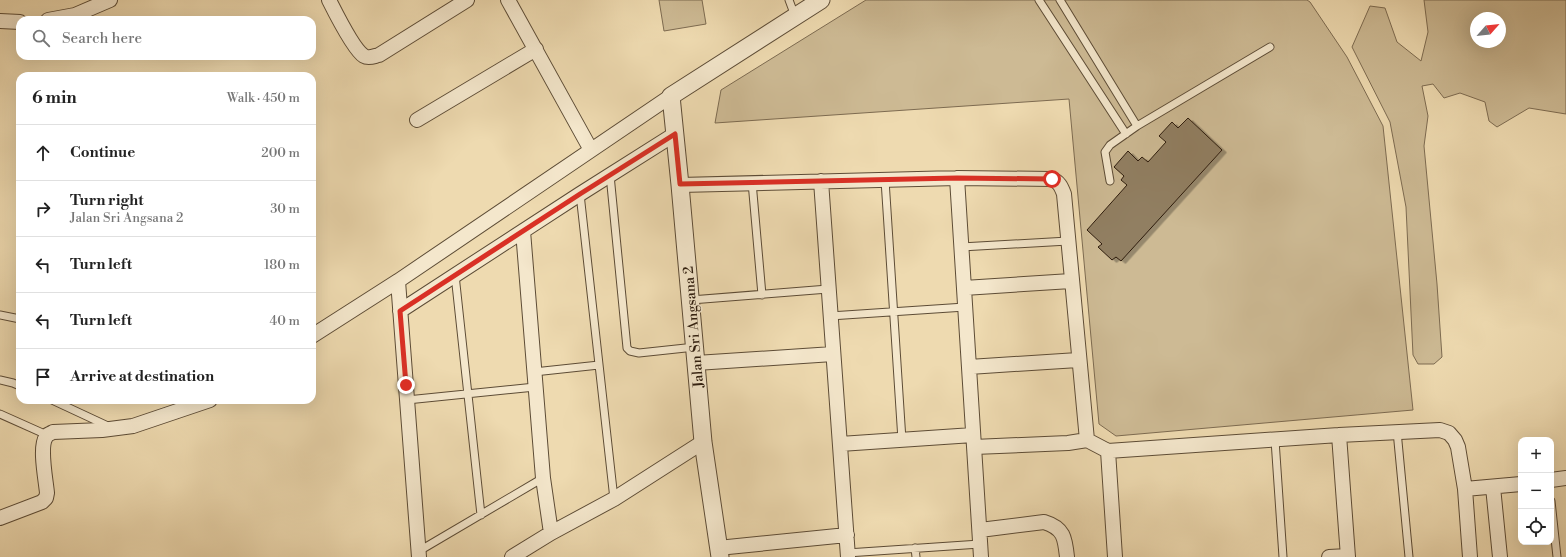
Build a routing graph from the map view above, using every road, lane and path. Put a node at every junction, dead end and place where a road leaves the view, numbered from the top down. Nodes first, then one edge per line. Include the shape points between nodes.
1 (110, 0) edge
2 (329, 0) edge
3 (508, 0) edge
4 (789, 0) edge
5 (821, 0) edge
6 (1039, 0) edge
7 (1060, 0) edge
8 (465, 1) edge
9 (70, 16) edge
10 (795, 16) junction
11 (0, 21) edge
12 (16, 22) edge
13 (1270, 47) dead end
14 (536, 49) junction
15 (671, 96) junction
16 (418, 120) dead end
17 (1138, 126) junction
18 (675, 134) junction
19 (1126, 134) junction
20 (590, 150) junction
21 (610, 175) junction
22 (957, 178) junction
23 (886, 180) junction
24 (821, 181) junction
25 (1110, 181) dead end
26 (752, 182) junction
27 (680, 184) junction
28 (580, 194) junction
29 (522, 232) junction
30 (1068, 242) junction
31 (961, 247) junction
32 (455, 275) junction
33 (398, 281) junction
34 (1071, 281) junction
35 (964, 288) junction
36 (828, 289) junction
37 (762, 295) junction
38 (690, 300) junction
39 (965, 307) junction
40 (400, 311) junction
41 (894, 312) junction
42 (0, 315) edge
43 (830, 316) junction
44 (16, 318) edge
45 (316, 333) edge
46 (833, 354) junction
47 (695, 355) junction
48 (1078, 360) junction
49 (599, 365) junction
50 (969, 367) junction
51 (534, 372) junction
52 (0, 380) edge
53 (16, 384) edge
54 (535, 387) junction
55 (469, 394) junction
56 (407, 400) junction
57 (61, 404) edge
58 (199, 404) edge
59 (0, 414) edge
60 (114, 429) junction
61 (1397, 432) junction
62 (47, 435) junction
63 (1339, 435) junction
64 (902, 440) junction
65 (1087, 440) junction
66 (1275, 440) junction
67 (974, 441) junction
68 (703, 442) junction
69 (840, 444) junction
70 (1108, 451) junction
71 (543, 478) junction
72 (1566, 478) edge
73 (1554, 480) edge
74 (1518, 484) edge
75 (1493, 487) junction
76 (1465, 489) junction
77 (614, 499) junction
78 (1552, 509) edge
79 (481, 515) junction
80 (0, 518) edge
81 (980, 530) junction
82 (551, 533) junction
83 (847, 536) junction
84 (915, 548) junction
85 (981, 550) edge
86 (719, 553) edge
87 (419, 554) edge
88 (848, 555) edge
89 (1348, 556) edge
90 (512, 557) edge
91 (916, 557) edge
92 (1067, 557) edge
93 (1115, 557) edge
94 (1283, 557) edge
95 (1329, 557) edge
96 (1409, 557) edge
97 (1470, 557) edge
98 (1500, 557) edge
99 (1557, 557) edge

1 - 9 street
2 - 8 street via 357,48 364,56 370,57 379,55
3 - 14 street
4 - 10 lane
5 - 10 street
6 - 19 lane
7 - 17 lane
10 - 15 street
11 - 12 street
13 - 17 lane
14 - 16 street
14 - 20 street
15 - 18 street, Jalan Sri Angsana 2
15 - 20 street
17 - 19 lane
18 - 21 street
18 - 27 street, Jalan Sri Angsana 2
19 - 25 lane via 1110,145 1105,152
20 - 33 street
21 - 28 street
21 - 47 lane via 627,348 639,353
22 - 23 street
22 - 30 street via 1057,181 1064,194
22 - 31 street
23 - 24 street
23 - 41 lane
24 - 26 street
24 - 36 street
26 - 27 street
26 - 37 lane
27 - 38 street, Jalan Sri Angsana 2
28 - 29 street
28 - 49 lane
29 - 32 street
29 - 51 street
30 - 31 lane
30 - 34 street
31 - 35 street
32 - 40 street
32 - 55 lane
33 - 40 street
33 - 45 street
34 - 35 street
34 - 48 street
35 - 39 street
36 - 37 lane
36 - 43 street
37 - 38 lane
38 - 47 street, Jalan Sri Angsana 2
39 - 41 lane
39 - 50 street
40 - 56 street
41 - 43 lane
41 - 64 lane
42 - 44 lane
43 - 46 street
46 - 47 street
46 - 69 street
47 - 68 street, Jalan Sri Angsana 2
48 - 50 street
48 - 65 street
49 - 51 lane
49 - 77 lane
50 - 67 street
51 - 54 street
52 - 53 lane
54 - 55 lane
54 - 71 street
55 - 56 lane
55 - 79 lane
56 - 87 street
57 - 60 lane
58 - 60 street via 154,420
59 - 62 lane
60 - 62 street via 53,432
61 - 63 street
61 - 76 street via 1440,430 1449,433 1458,447
61 - 96 lane
62 - 80 street via 43,446 46,498 42,502
63 - 66 street
63 - 89 street
64 - 67 street
64 - 69 street
65 - 67 street via 1068,443
65 - 70 street
66 - 70 street
66 - 94 lane
67 - 81 street
68 - 77 street
68 - 86 street, Jalan Sri Angsana 2
69 - 83 street
70 - 93 street
71 - 79 lane
71 - 82 street
72 - 73 street
74 - 75 street
75 - 76 street
75 - 98 street
76 - 97 street
77 - 82 street
78 - 99 lane
79 - 87 lane
81 - 85 street
81 - 92 street via 1044,522 1054,525 1064,537
82 - 90 street
83 - 86 street
83 - 88 street
84 - 85 lane
84 - 88 lane
84 - 91 lane
89 - 95 street

